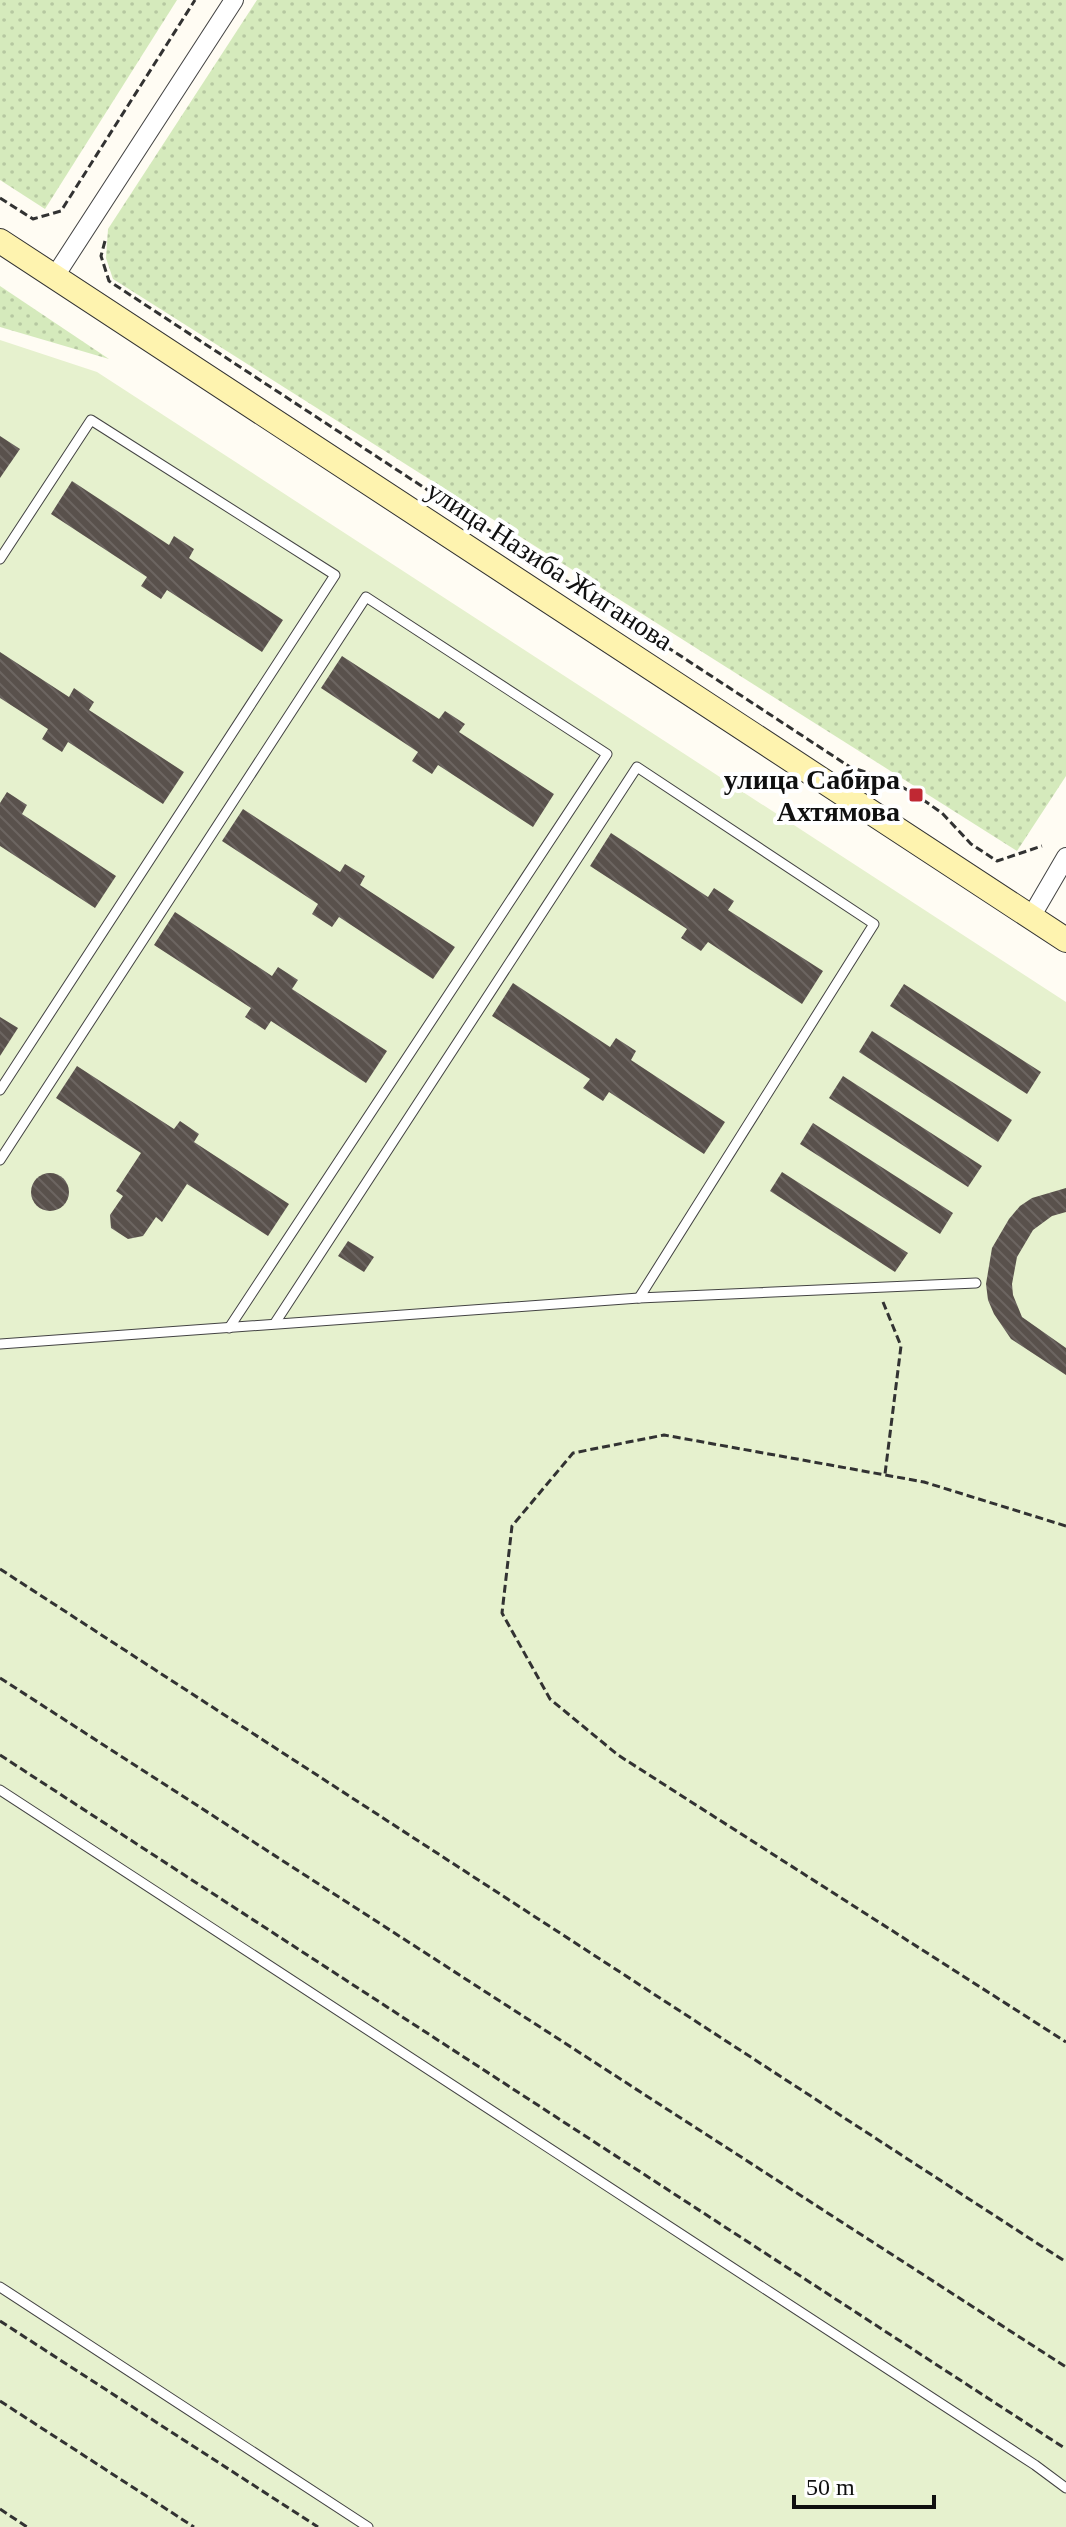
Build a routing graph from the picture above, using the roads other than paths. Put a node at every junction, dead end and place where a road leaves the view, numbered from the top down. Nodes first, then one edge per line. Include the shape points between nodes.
1 (234, 0) edge
2 (0, 241) edge
3 (55, 276) junction
4 (0, 559) edge
5 (1066, 857) edge
6 (1031, 917) junction
7 (1066, 940) edge
8 (0, 1090) edge
9 (0, 1160) edge
10 (976, 1283) dead end
11 (639, 1298) junction
12 (275, 1323) junction
13 (229, 1328) junction
14 (0, 1344) edge
15 (0, 1790) edge
16 (0, 2287) edge
17 (1066, 2488) edge
18 (368, 2527) edge

1 - 3 street
2 - 3 street, улица Назиба Жиганова
3 - 6 street, улица Назиба Жиганова
4 - 8 lane via 91,420 335,575
5 - 6 street
6 - 7 street, улица Назиба Жиганова
9 - 13 lane via 366,597 607,754
10 - 11 lane
11 - 12 lane
11 - 12 lane via 874,924 637,767
12 - 13 lane
13 - 14 lane
15 - 17 lane
16 - 18 lane

